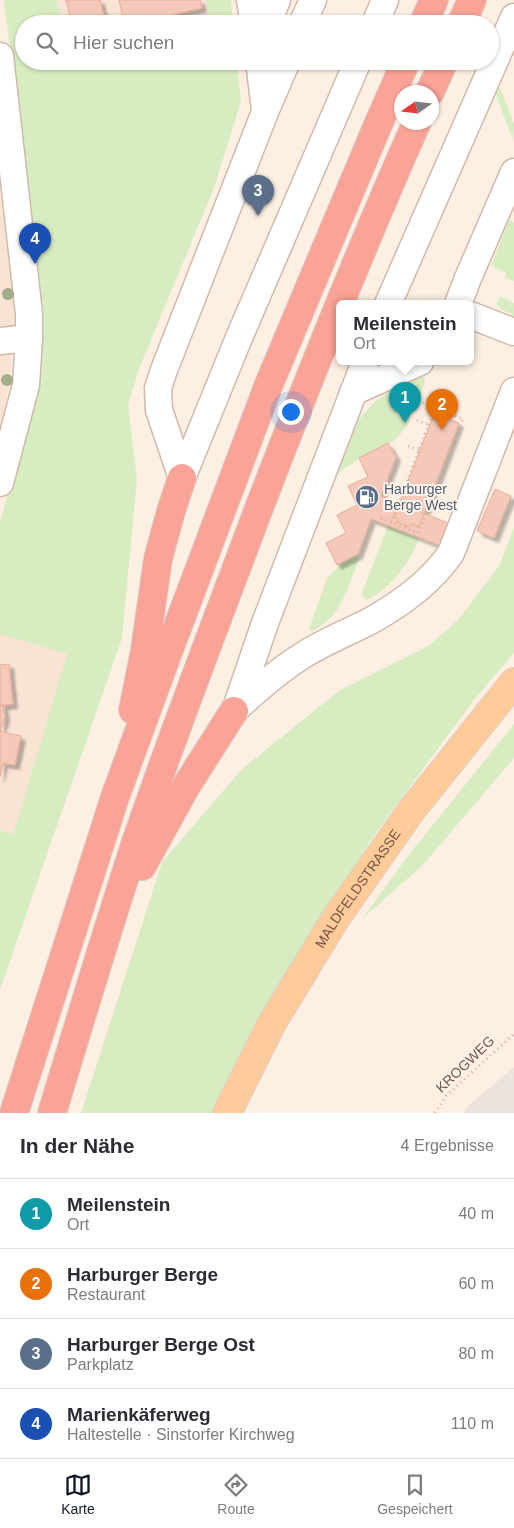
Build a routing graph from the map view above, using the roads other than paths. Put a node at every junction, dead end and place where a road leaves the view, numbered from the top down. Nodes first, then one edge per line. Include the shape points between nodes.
1 (250, 0) edge
2 (277, 0) edge
3 (313, 0) edge
4 (385, 0) edge
5 (434, 0) edge
6 (472, 0) edge
7 (252, 15) edge
8 (271, 15) edge
9 (306, 15) edge
10 (379, 15) edge
11 (427, 15) edge
12 (465, 15) edge
13 (514, 17) edge
14 (499, 51) edge
15 (0, 56) edge
16 (260, 70) edge
17 (282, 70) edge
18 (354, 70) edge
19 (402, 70) edge
20 (440, 70) edge
21 (491, 70) edge
22 (433, 85) edge
23 (265, 112) junction
24 (414, 130) edge
25 (514, 172) edge
26 (341, 300) edge
27 (390, 300) edge
28 (460, 300) edge
29 (336, 313) edge
30 (474, 317) edge
31 (514, 332) edge
32 (29, 338) junction
33 (0, 341) edge
34 (364, 365) edge
35 (413, 365) edge
36 (514, 391) edge
37 (353, 392) junction
38 (182, 478) junction
39 (0, 483) edge
40 (514, 682) edge
41 (234, 711) junction
42 (116, 797) junction
43 (109, 925) junction
44 (14, 1113) edge
45 (52, 1113) edge
46 (227, 1113) edge

1 - 7 street
2 - 8 street
3 - 9 street
4 - 10 street
5 - 11 highway
6 - 12 highway
13 - 14 street
15 - 32 street
16 - 23 street
17 - 23 street
18 - 38 street
19 - 42 highway via 270,384
20 - 22 highway
21 - 27 street
23 - 38 street via 158,388 159,410
24 - 26 highway
25 - 28 street
29 - 43 highway via 218,617
30 - 31 street
32 - 33 street
32 - 39 street via 26,385
34 - 37 street
35 - 37 street
36 - 41 street via 451,553 440,569 388,609 312,650 278,673
37 - 41 street via 264,623
38 - 42 highway via 158,559 145,650
40 - 46 main road, MALDFELDSTRASSE via 411,811 336,918 272,1023
41 - 43 highway via 175,806
42 - 44 highway
43 - 45 highway

